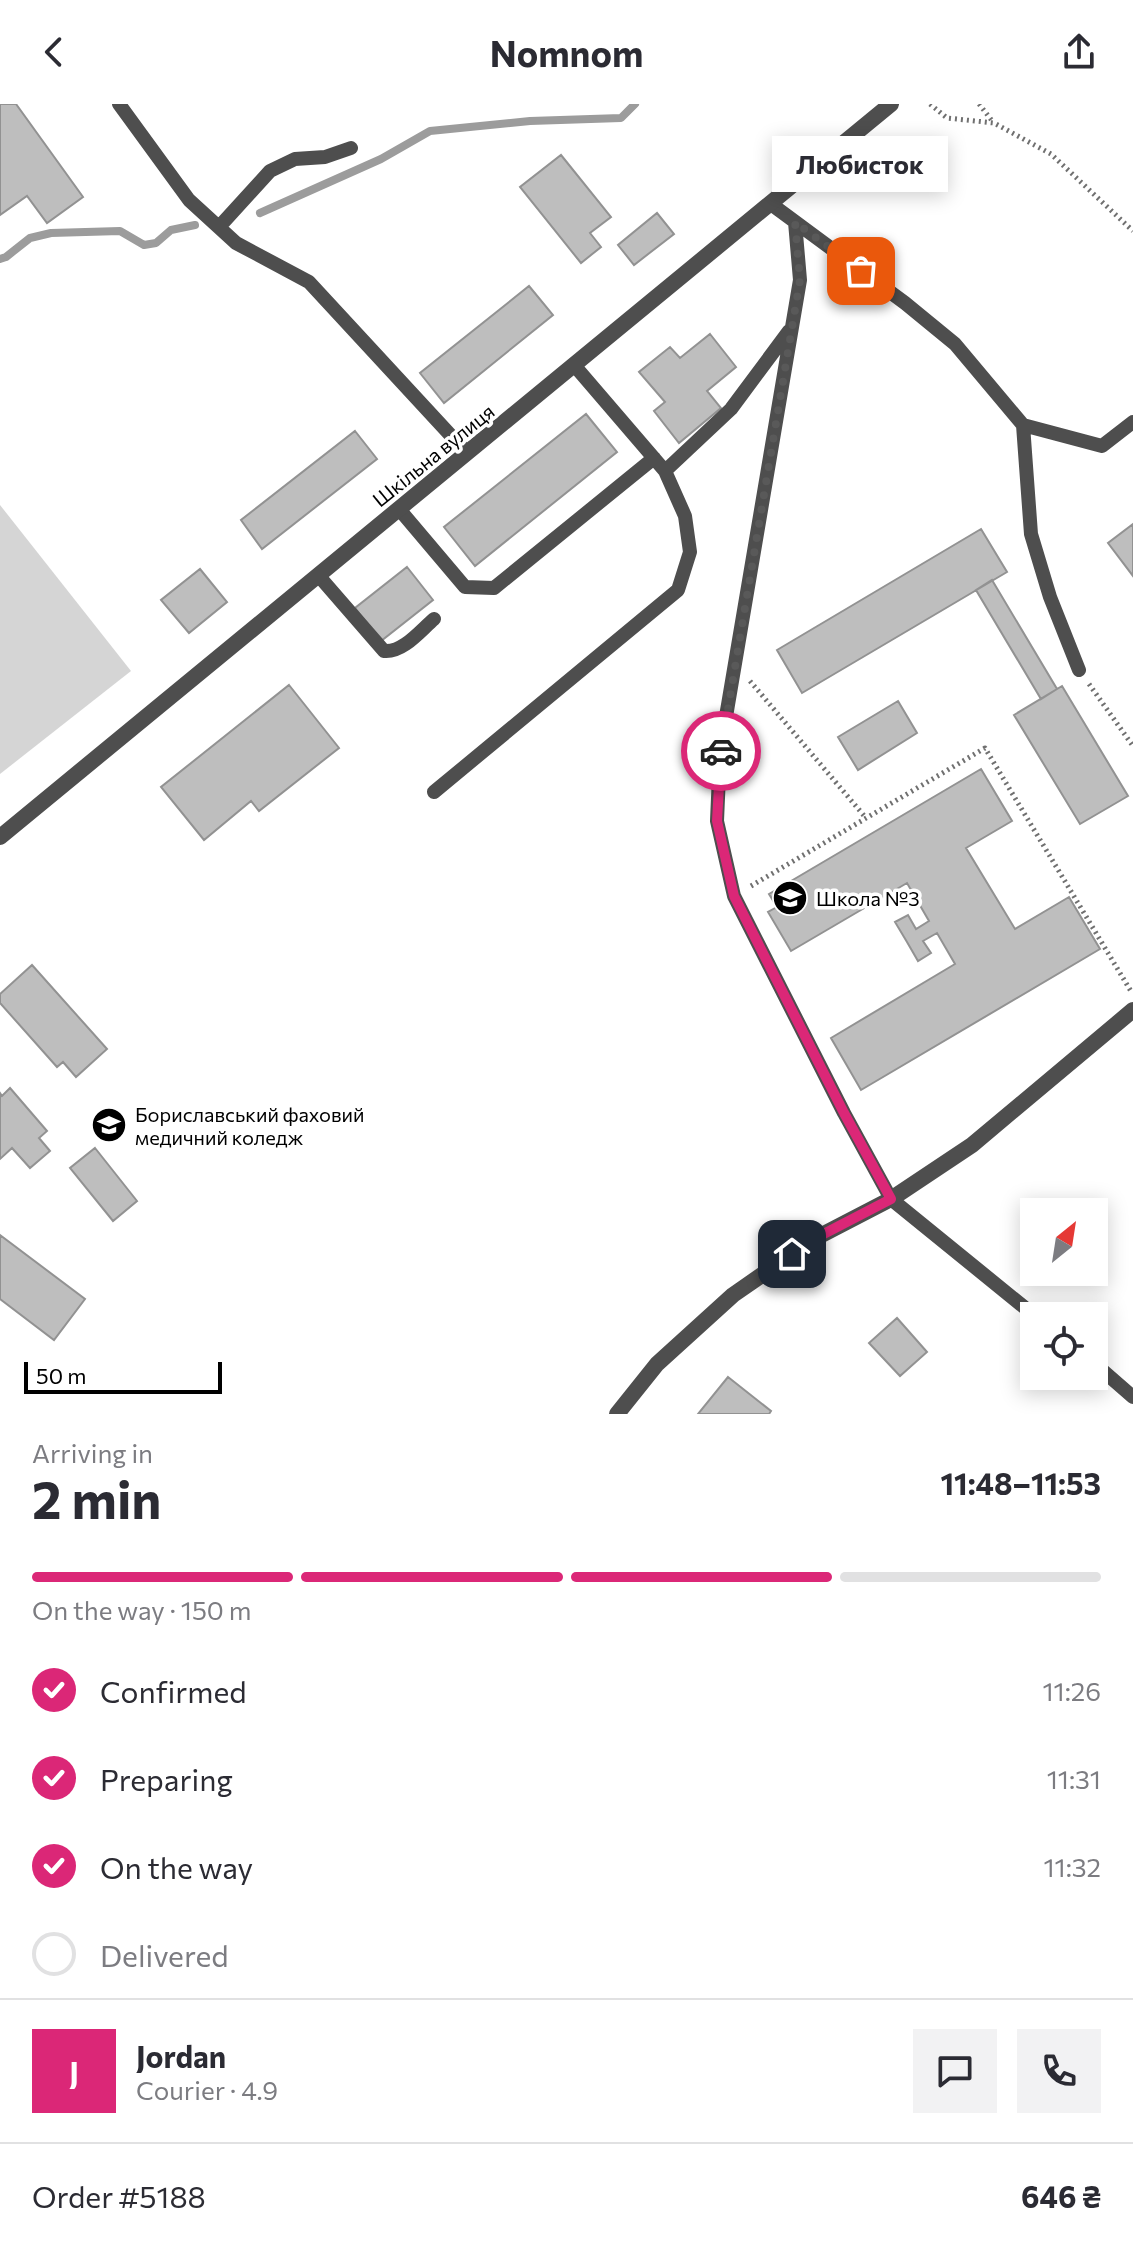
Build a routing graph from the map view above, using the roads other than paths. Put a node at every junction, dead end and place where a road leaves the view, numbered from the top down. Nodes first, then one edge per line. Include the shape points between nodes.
1 (119, 104) edge
2 (882, 107) edge
3 (351, 148) dead end
4 (771, 204) junction
5 (795, 222) junction
6 (219, 227) junction
7 (792, 326) junction
8 (574, 365) junction
9 (1133, 422) edge
10 (1023, 425) junction
11 (467, 453) junction
12 (654, 458) junction
13 (665, 471) junction
14 (399, 509) junction
15 (318, 575) junction
16 (434, 619) dead end
17 (1079, 670) road end
18 (434, 792) dead end
19 (0, 837) edge
20 (1133, 1010) edge
21 (891, 1199) junction
22 (1020, 1304) edge
23 (1108, 1375) edge
24 (1133, 1397) edge
25 (617, 1414) edge

1 - 6 lane via 189,200
2 - 4 street, Шкільна вулиця
3 - 6 lane via 295,159 270,171
4 - 5 lane
4 - 8 street, Шкільна вулиця
5 - 7 lane via 800,280
5 - 10 lane via 955,344
6 - 11 lane via 236,243 309,282
7 - 13 lane via 731,409
7 - 21 lane via 720,752 717,821 734,896
8 - 11 street, Шкільна вулиця
8 - 12 lane
9 - 10 lane via 1102,446
10 - 17 lane via 1031,534
11 - 14 street, Шкільна вулиця
12 - 13 lane
12 - 14 lane via 494,588 465,587
13 - 18 lane via 685,516 690,552 678,590
14 - 15 street, Шкільна вулиця
15 - 16 lane via 384,651 400,647
15 - 19 street, Шкільна вулиця
20 - 21 street via 972,1145
21 - 22 lane
21 - 25 street via 812,1240 733,1295 657,1364
23 - 24 lane

